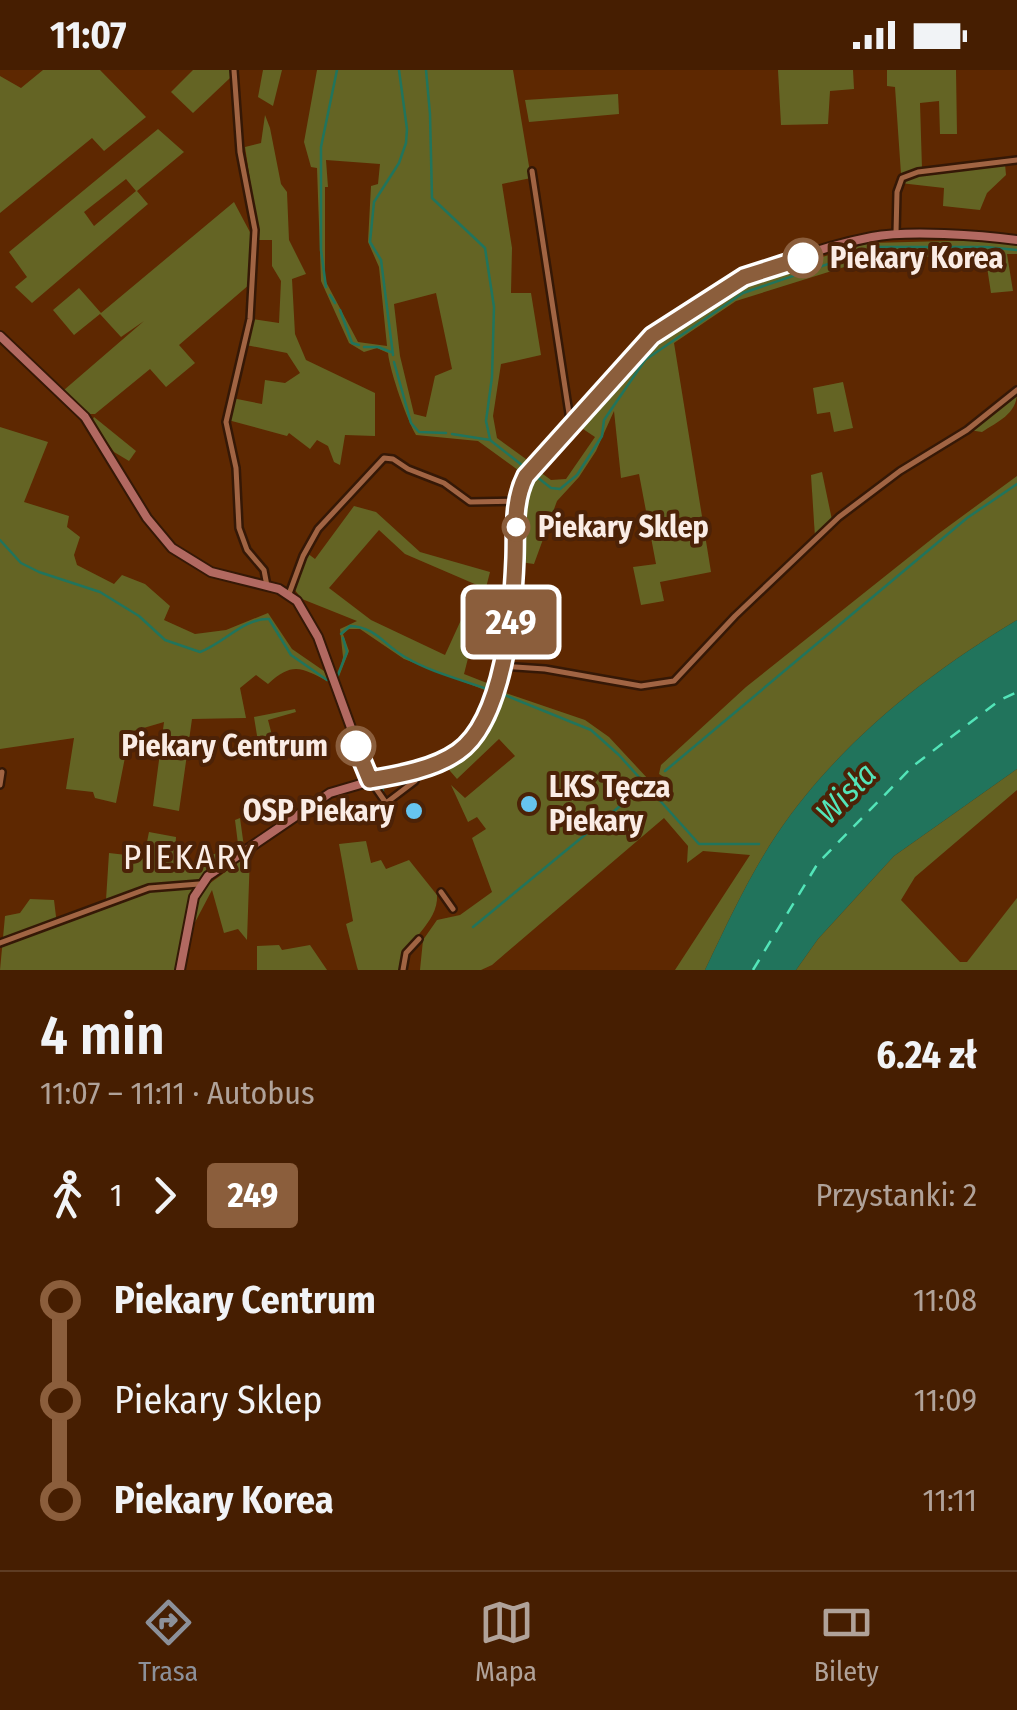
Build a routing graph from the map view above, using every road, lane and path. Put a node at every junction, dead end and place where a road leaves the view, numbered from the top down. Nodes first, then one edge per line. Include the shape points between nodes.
1 (234, 70) edge
2 (1017, 160) edge
3 (532, 170) dead end
4 (896, 236) junction
5 (1017, 240) edge
6 (0, 336) edge
7 (1017, 390) edge
8 (574, 425) junction
9 (517, 501) junction
10 (267, 586) junction
11 (289, 594) junction
12 (502, 666) junction
13 (417, 769) junction
14 (12, 770) dead end
15 (1, 772) edge
16 (370, 780) junction
17 (0, 785) edge
18 (199, 884) junction
19 (441, 892) dead end
20 (453, 910) dead end
21 (419, 939) dead end
22 (0, 943) edge
23 (180, 970) edge
24 (402, 970) edge

1 - 10 street via 240,152 256,230 250,319 226,422 239,528
2 - 4 street via 902,178
3 - 8 street
4 - 5 street
4 - 8 street via 874,236 759,272 712,296 652,336
6 - 10 street via 85,417 172,548 211,572
7 - 12 street via 832,523 674,681 641,686
8 - 9 street via 534,465
9 - 11 street via 470,502 444,483 384,458 318,529
9 - 12 street via 513,605
10 - 11 street
11 - 16 street via 308,616
12 - 13 street via 467,745
13 - 16 street
13 - 16 street via 415,781 386,803
14 - 15 street
15 - 17 street
16 - 18 street via 322,798
18 - 22 street via 149,888
18 - 23 street
19 - 20 street
21 - 24 street

